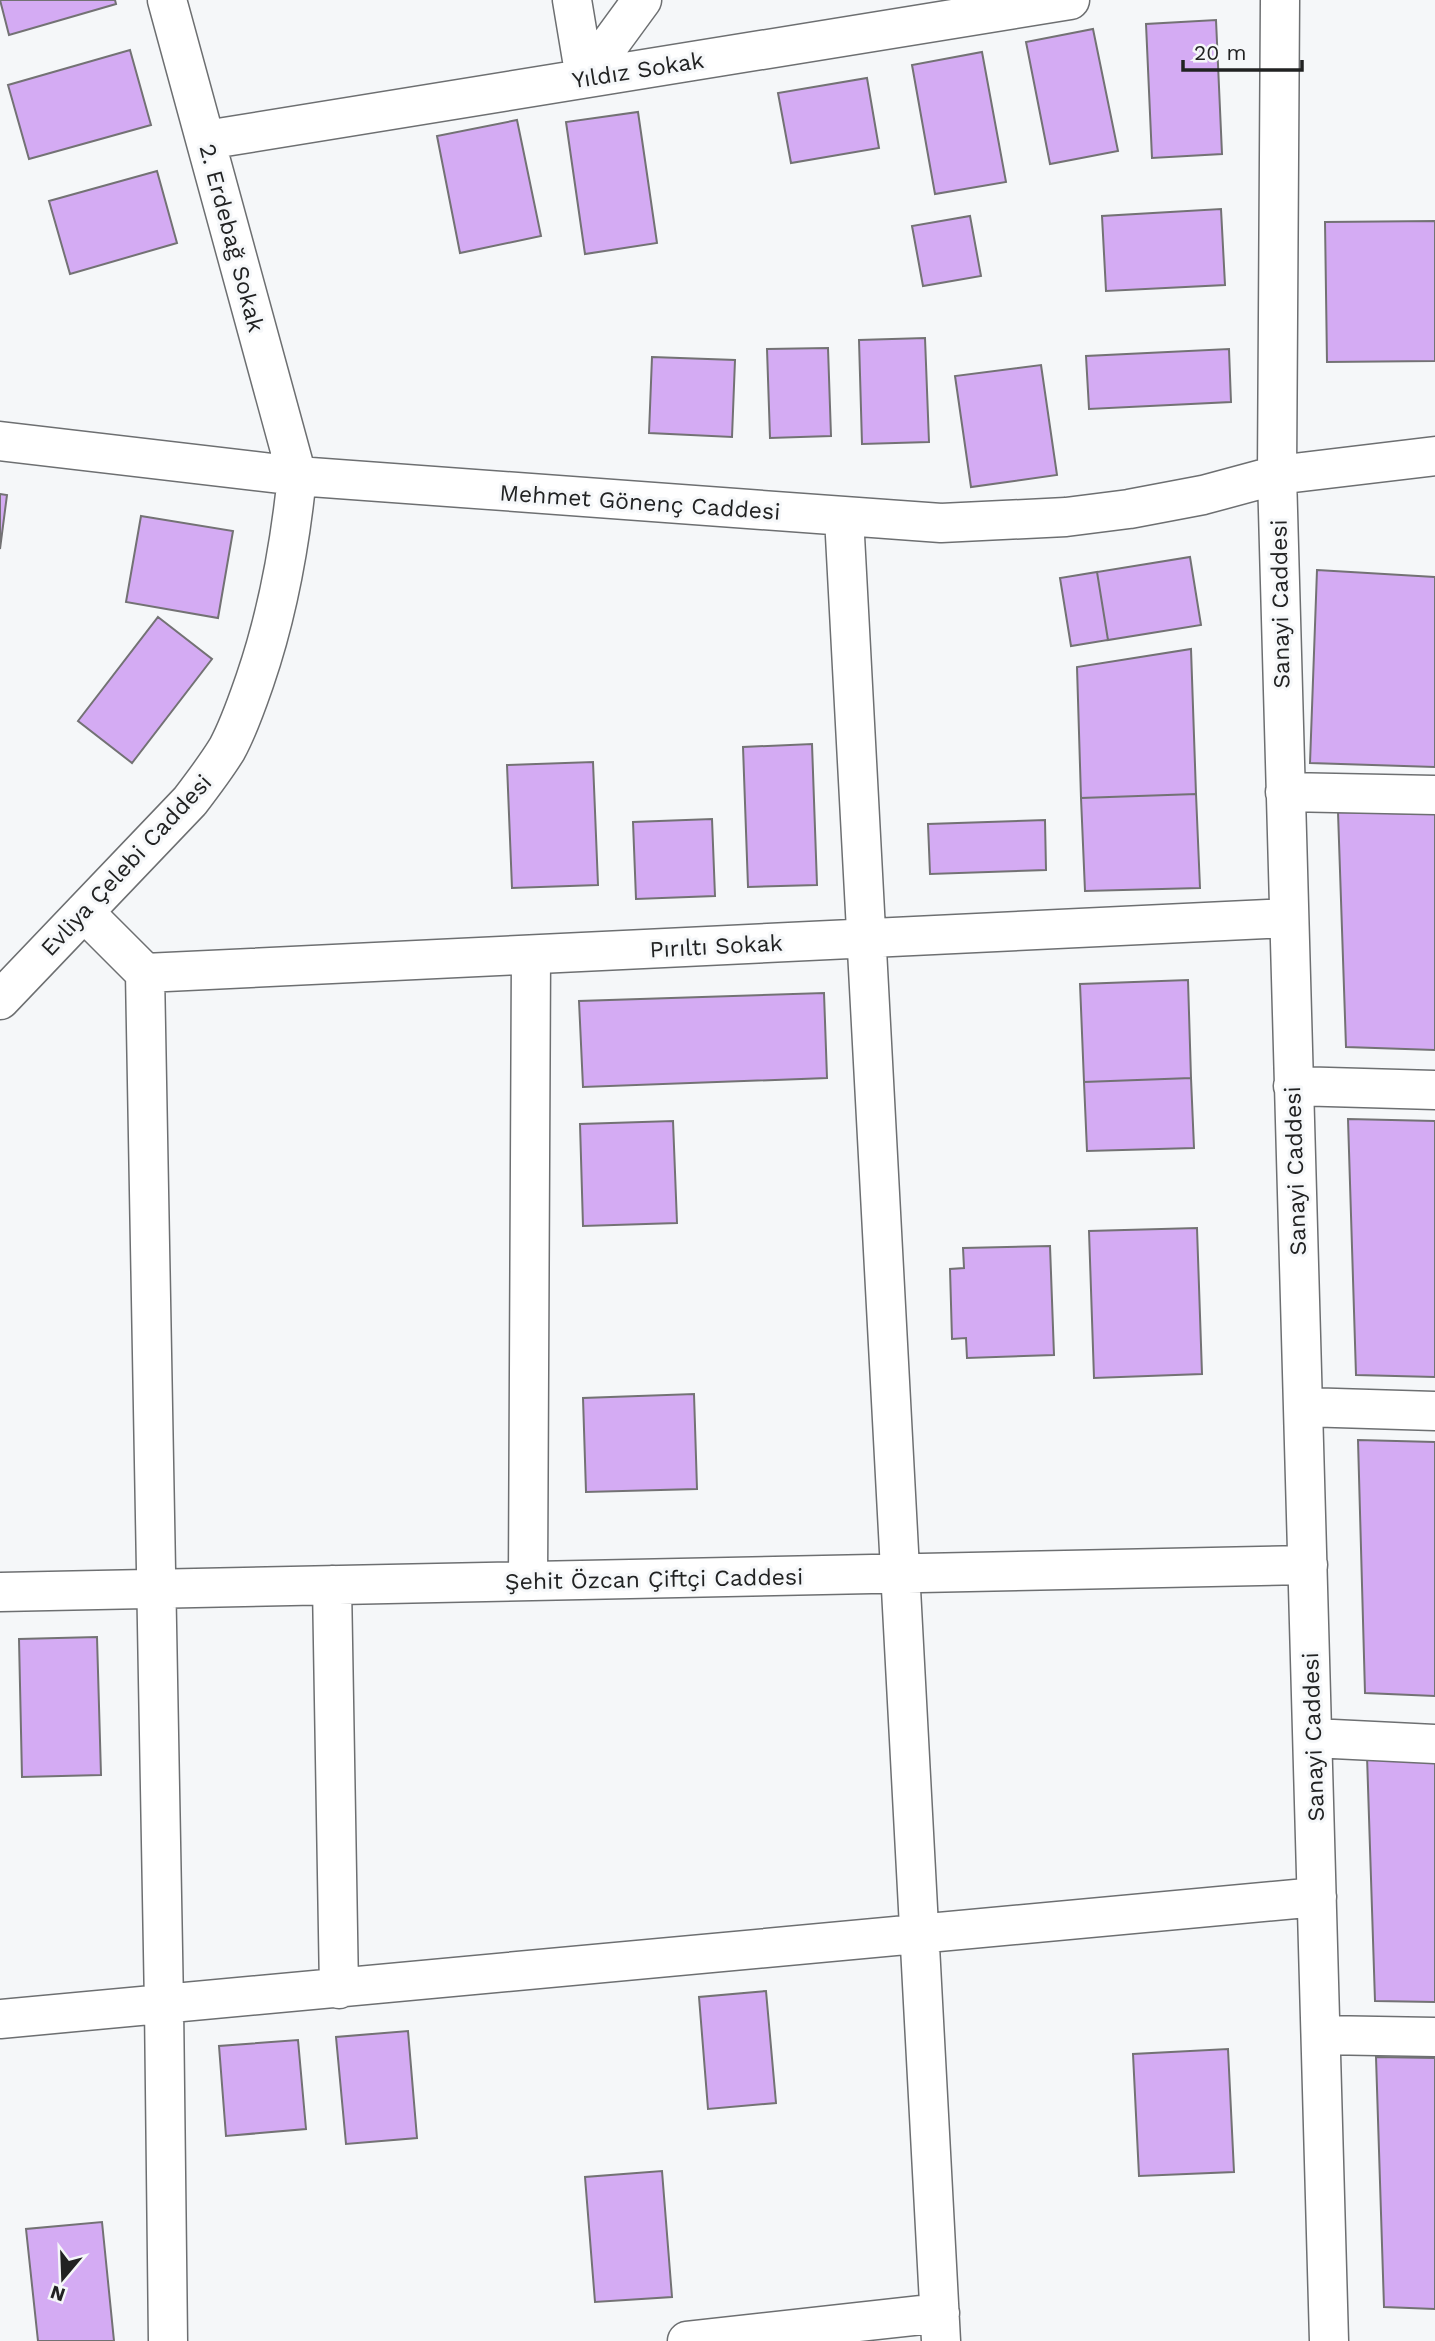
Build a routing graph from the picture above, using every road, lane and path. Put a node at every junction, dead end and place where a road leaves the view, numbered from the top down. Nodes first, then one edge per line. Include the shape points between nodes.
1 (167, 0) edge
2 (572, 0) edge
3 (642, 0) edge
4 (1070, 0) edge
5 (1280, 0) edge
6 (585, 78) junction
7 (205, 140) junction
8 (0, 441) edge
9 (1435, 456) edge
10 (1277, 475) junction
11 (296, 476) junction
12 (844, 517) junction
13 (1285, 792) junction
14 (1435, 795) edge
15 (84, 912) junction
16 (1288, 918) junction
17 (868, 939) junction
18 (531, 955) junction
19 (145, 973) junction
20 (0, 1000) edge
21 (1293, 1086) junction
22 (1435, 1090) edge
23 (1303, 1407) junction
24 (1435, 1411) edge
25 (1308, 1565) junction
26 (901, 1573) junction
27 (528, 1581) junction
28 (332, 1585) junction
29 (156, 1589) junction
30 (0, 1592) edge
31 (1313, 1738) junction
32 (1435, 1744) edge
33 (1317, 1897) junction
34 (920, 1935) junction
35 (339, 1989) junction
36 (164, 2005) junction
37 (0, 2019) edge
38 (1321, 2035) junction
39 (1435, 2037) edge
40 (941, 2327) edge
41 (168, 2341) edge
42 (687, 2341) edge
43 (1329, 2341) edge

1 - 7 street, 2. Erdebağ Sokak
2 - 6 street
3 - 6 street
4 - 6 street, Yıldız Sokak
5 - 10 street, Sanayi Caddesi
6 - 7 street, Yıldız Sokak
7 - 11 street, 2. Erdebağ Sokak
8 - 11 street, Mehmet Gönenç Caddesi
9 - 10 street, Mehmet Gönenç Caddesi
10 - 12 street, Mehmet Gönenç Caddesi via 1203,495 1066,517 941,523
10 - 13 street, Sanayi Caddesi
11 - 12 street, Mehmet Gönenç Caddesi
11 - 15 street, Evliya Çelebi Caddesi via 291,534 266,648 228,747 190,801
12 - 17 street
13 - 14 street
13 - 16 street, Sanayi Caddesi
15 - 19 street
15 - 20 street, Evliya Çelebi Caddesi
16 - 17 street, Pırıltı Sokak
16 - 21 street, Sanayi Caddesi
17 - 18 street, Pırıltı Sokak
17 - 26 street
18 - 19 street, Pırıltı Sokak
18 - 27 street
19 - 29 street
21 - 22 street
21 - 23 street, Sanayi Caddesi
23 - 24 street
23 - 25 street, Sanayi Caddesi
25 - 26 street, Şehit Özcan Çiftçi Caddesi
25 - 31 street, Sanayi Caddesi
26 - 27 street, Şehit Özcan Çiftçi Caddesi
26 - 34 street
27 - 28 street, Şehit Özcan Çiftçi Caddesi
28 - 29 street, Şehit Özcan Çiftçi Caddesi
28 - 35 street
29 - 30 street, Şehit Özcan Çiftçi Caddesi
29 - 36 street
31 - 32 street
31 - 33 street, Sanayi Caddesi
33 - 34 street
33 - 38 street, Sanayi Caddesi
34 - 35 street
34 - 40 street
35 - 36 street
36 - 37 street
36 - 41 street
38 - 39 street
38 - 43 street, Sanayi Caddesi
40 - 42 street

